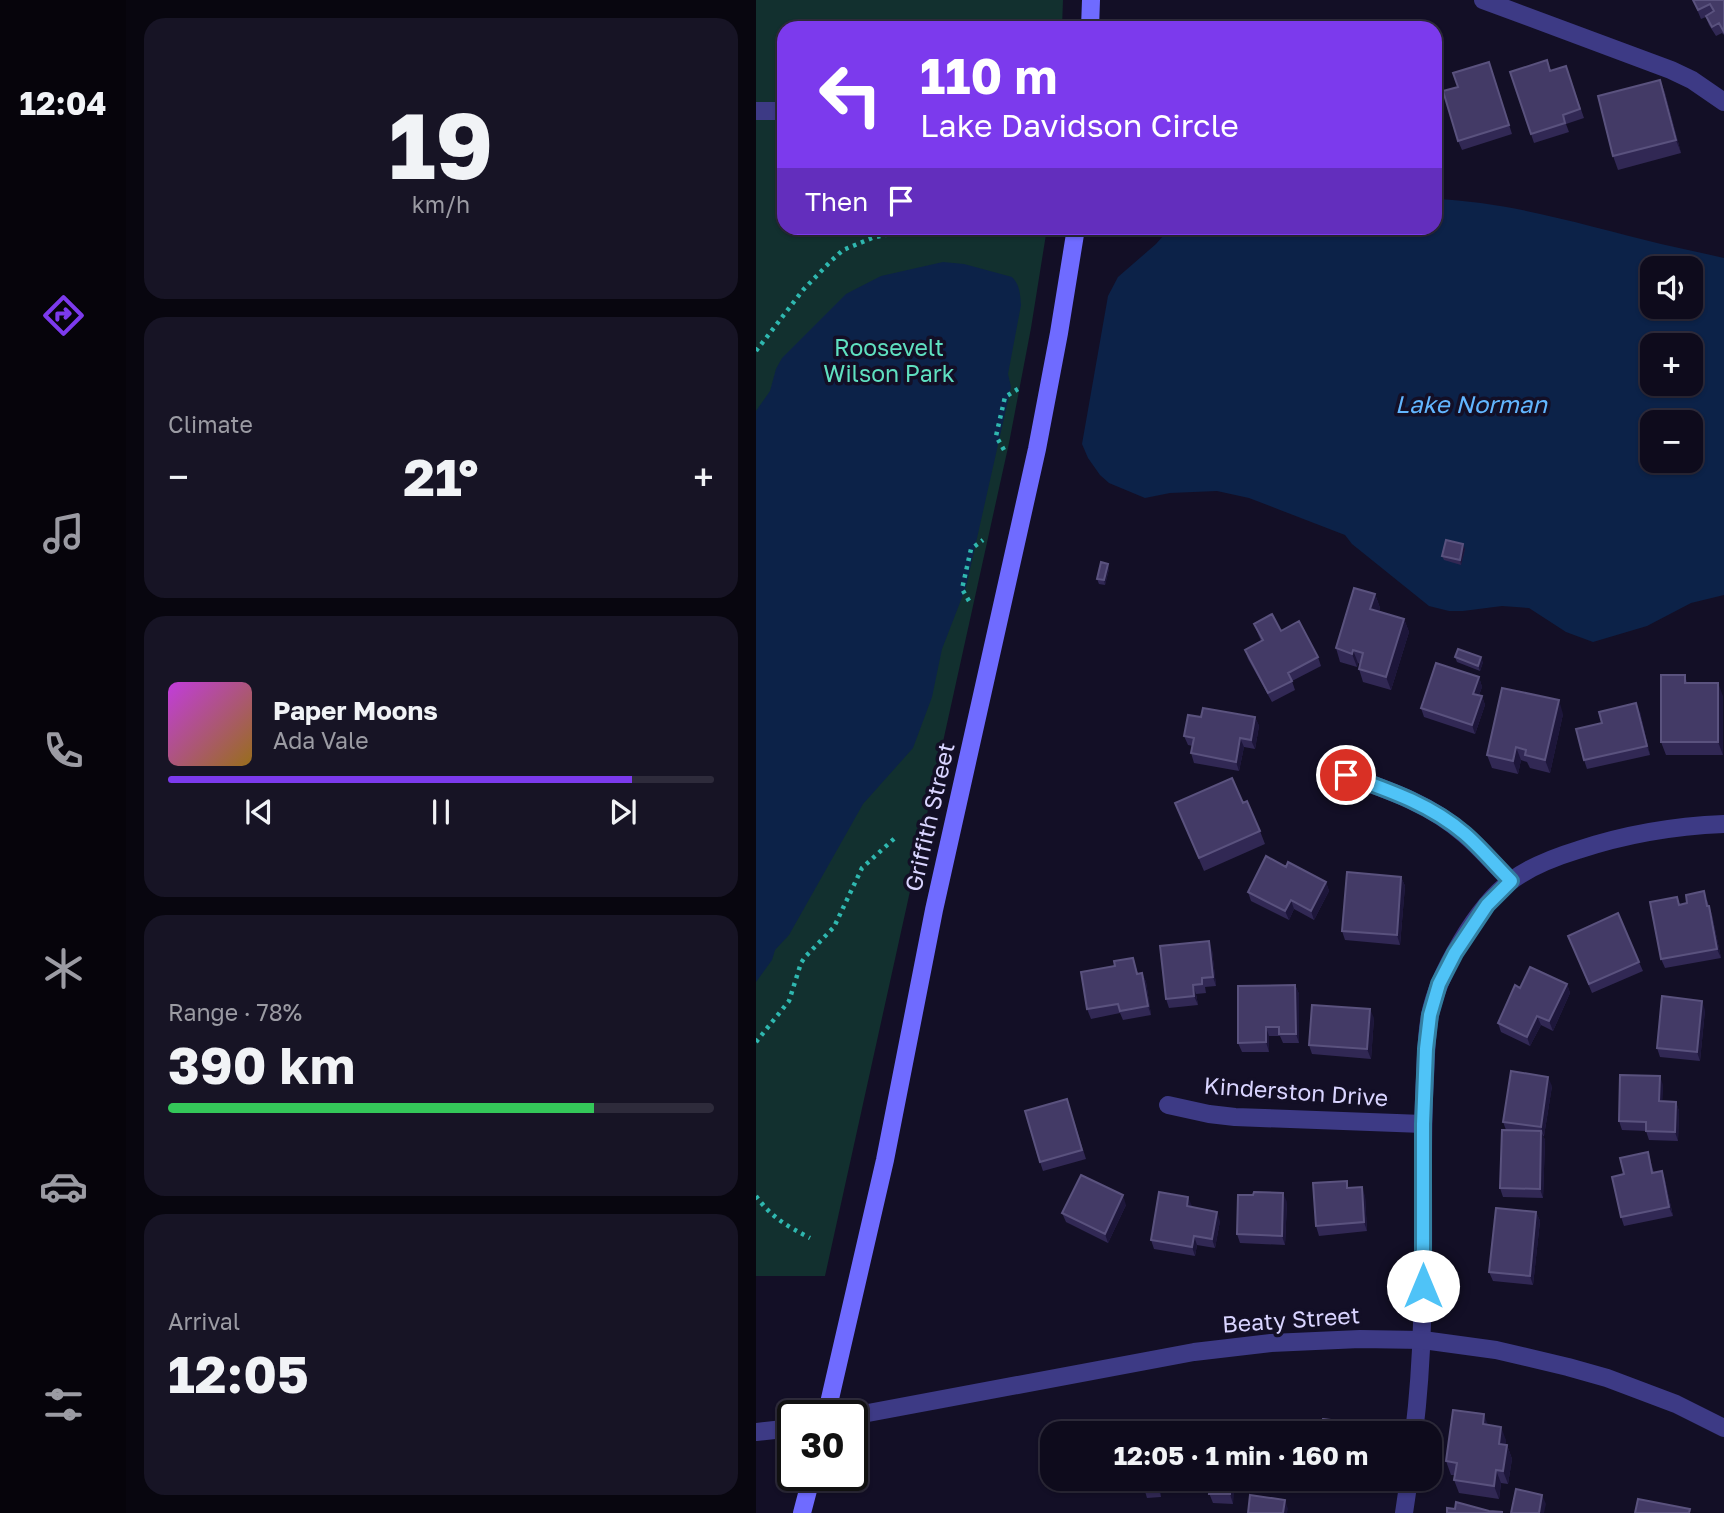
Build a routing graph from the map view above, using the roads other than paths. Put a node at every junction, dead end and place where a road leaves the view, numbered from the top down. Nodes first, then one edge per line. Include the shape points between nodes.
1 (1091, 0) edge
2 (1483, 0) edge
3 (1090, 21) edge
4 (1724, 102) edge
5 (756, 111) edge
6 (777, 111) edge
7 (1075, 235) edge
8 (1346, 775) dead end
9 (1724, 824) edge
10 (1511, 881) junction
11 (1168, 1105) dead end
12 (1423, 1124) junction
13 (1423, 1340) junction
14 (830, 1400) edge
15 (868, 1413) edge
16 (1416, 1421) edge
17 (1724, 1428) edge
18 (777, 1430) edge
19 (756, 1432) edge
20 (808, 1491) edge
21 (1407, 1491) edge
22 (802, 1513) edge
23 (1404, 1513) edge

1 - 3 main road
2 - 4 street via 1671,70
5 - 6 street
7 - 14 main road, Griffith Street via 1037,449
8 - 10 street via 1440,815
9 - 10 street via 1610,839 1563,855
10 - 12 street via 1487,905 1439,984 1426,1049
11 - 12 street, Kinderston Drive via 1235,1117
12 - 13 street
13 - 15 street, Beaty Street via 1284,1342 1194,1352
13 - 16 street
13 - 17 street, Beaty Street via 1496,1350 1607,1378
18 - 19 street
20 - 22 main road
21 - 23 street

